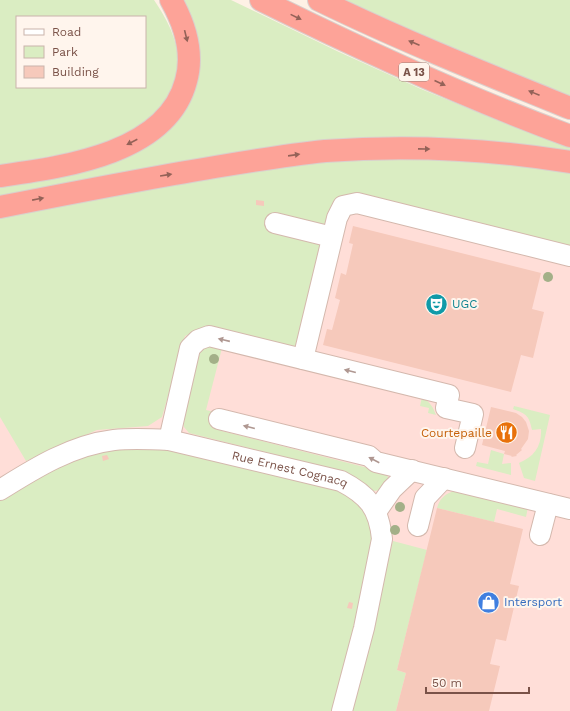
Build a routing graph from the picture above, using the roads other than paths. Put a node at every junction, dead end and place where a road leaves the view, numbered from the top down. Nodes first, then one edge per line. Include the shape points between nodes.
1 (171, 0) edge
2 (261, 0) edge
3 (319, 0) edge
4 (570, 108) edge
5 (570, 136) edge
6 (570, 162) edge
7 (0, 176) edge
8 (0, 207) edge
9 (275, 223) dead end
10 (332, 237) junction
11 (570, 256) edge
12 (303, 359) junction
13 (219, 420) dead end
14 (169, 440) junction
15 (465, 448) dead end
16 (412, 470) junction
17 (444, 478) junction
18 (0, 490) edge
19 (548, 504) junction
20 (570, 509) edge
21 (376, 512) junction
22 (418, 526) dead end
23 (540, 534) dead end
24 (342, 711) edge

1 -> 7 highway via 187,37 189,67 180,98 164,120 133,142 101,155
2 -> 5 highway, A 13 via 378,56
4 -> 3 highway, A 13 via 355,18
8 -> 6 highway via 245,162 325,152 452,150
9 - 10 street
10 - 11 street via 336,218 343,206 357,203
10 - 12 street
12 -> 14 street via 209,336 198,340 190,348
15 -> 12 street via 473,414 446,408 449,395
16 -> 13 street via 376,462 369,456
14 - 18 street, Rue Ernest Cognacq via 113,440 83,448 50,460
14 - 21 street, Rue Ernest Cognacq via 341,482 357,490
16 - 17 street
16 - 21 street via 392,489
17 - 19 street
17 - 22 street via 425,498
19 - 20 street
19 - 23 street
21 - 24 street, Rue Ernest Cognacq via 381,525 382,539 364,628

